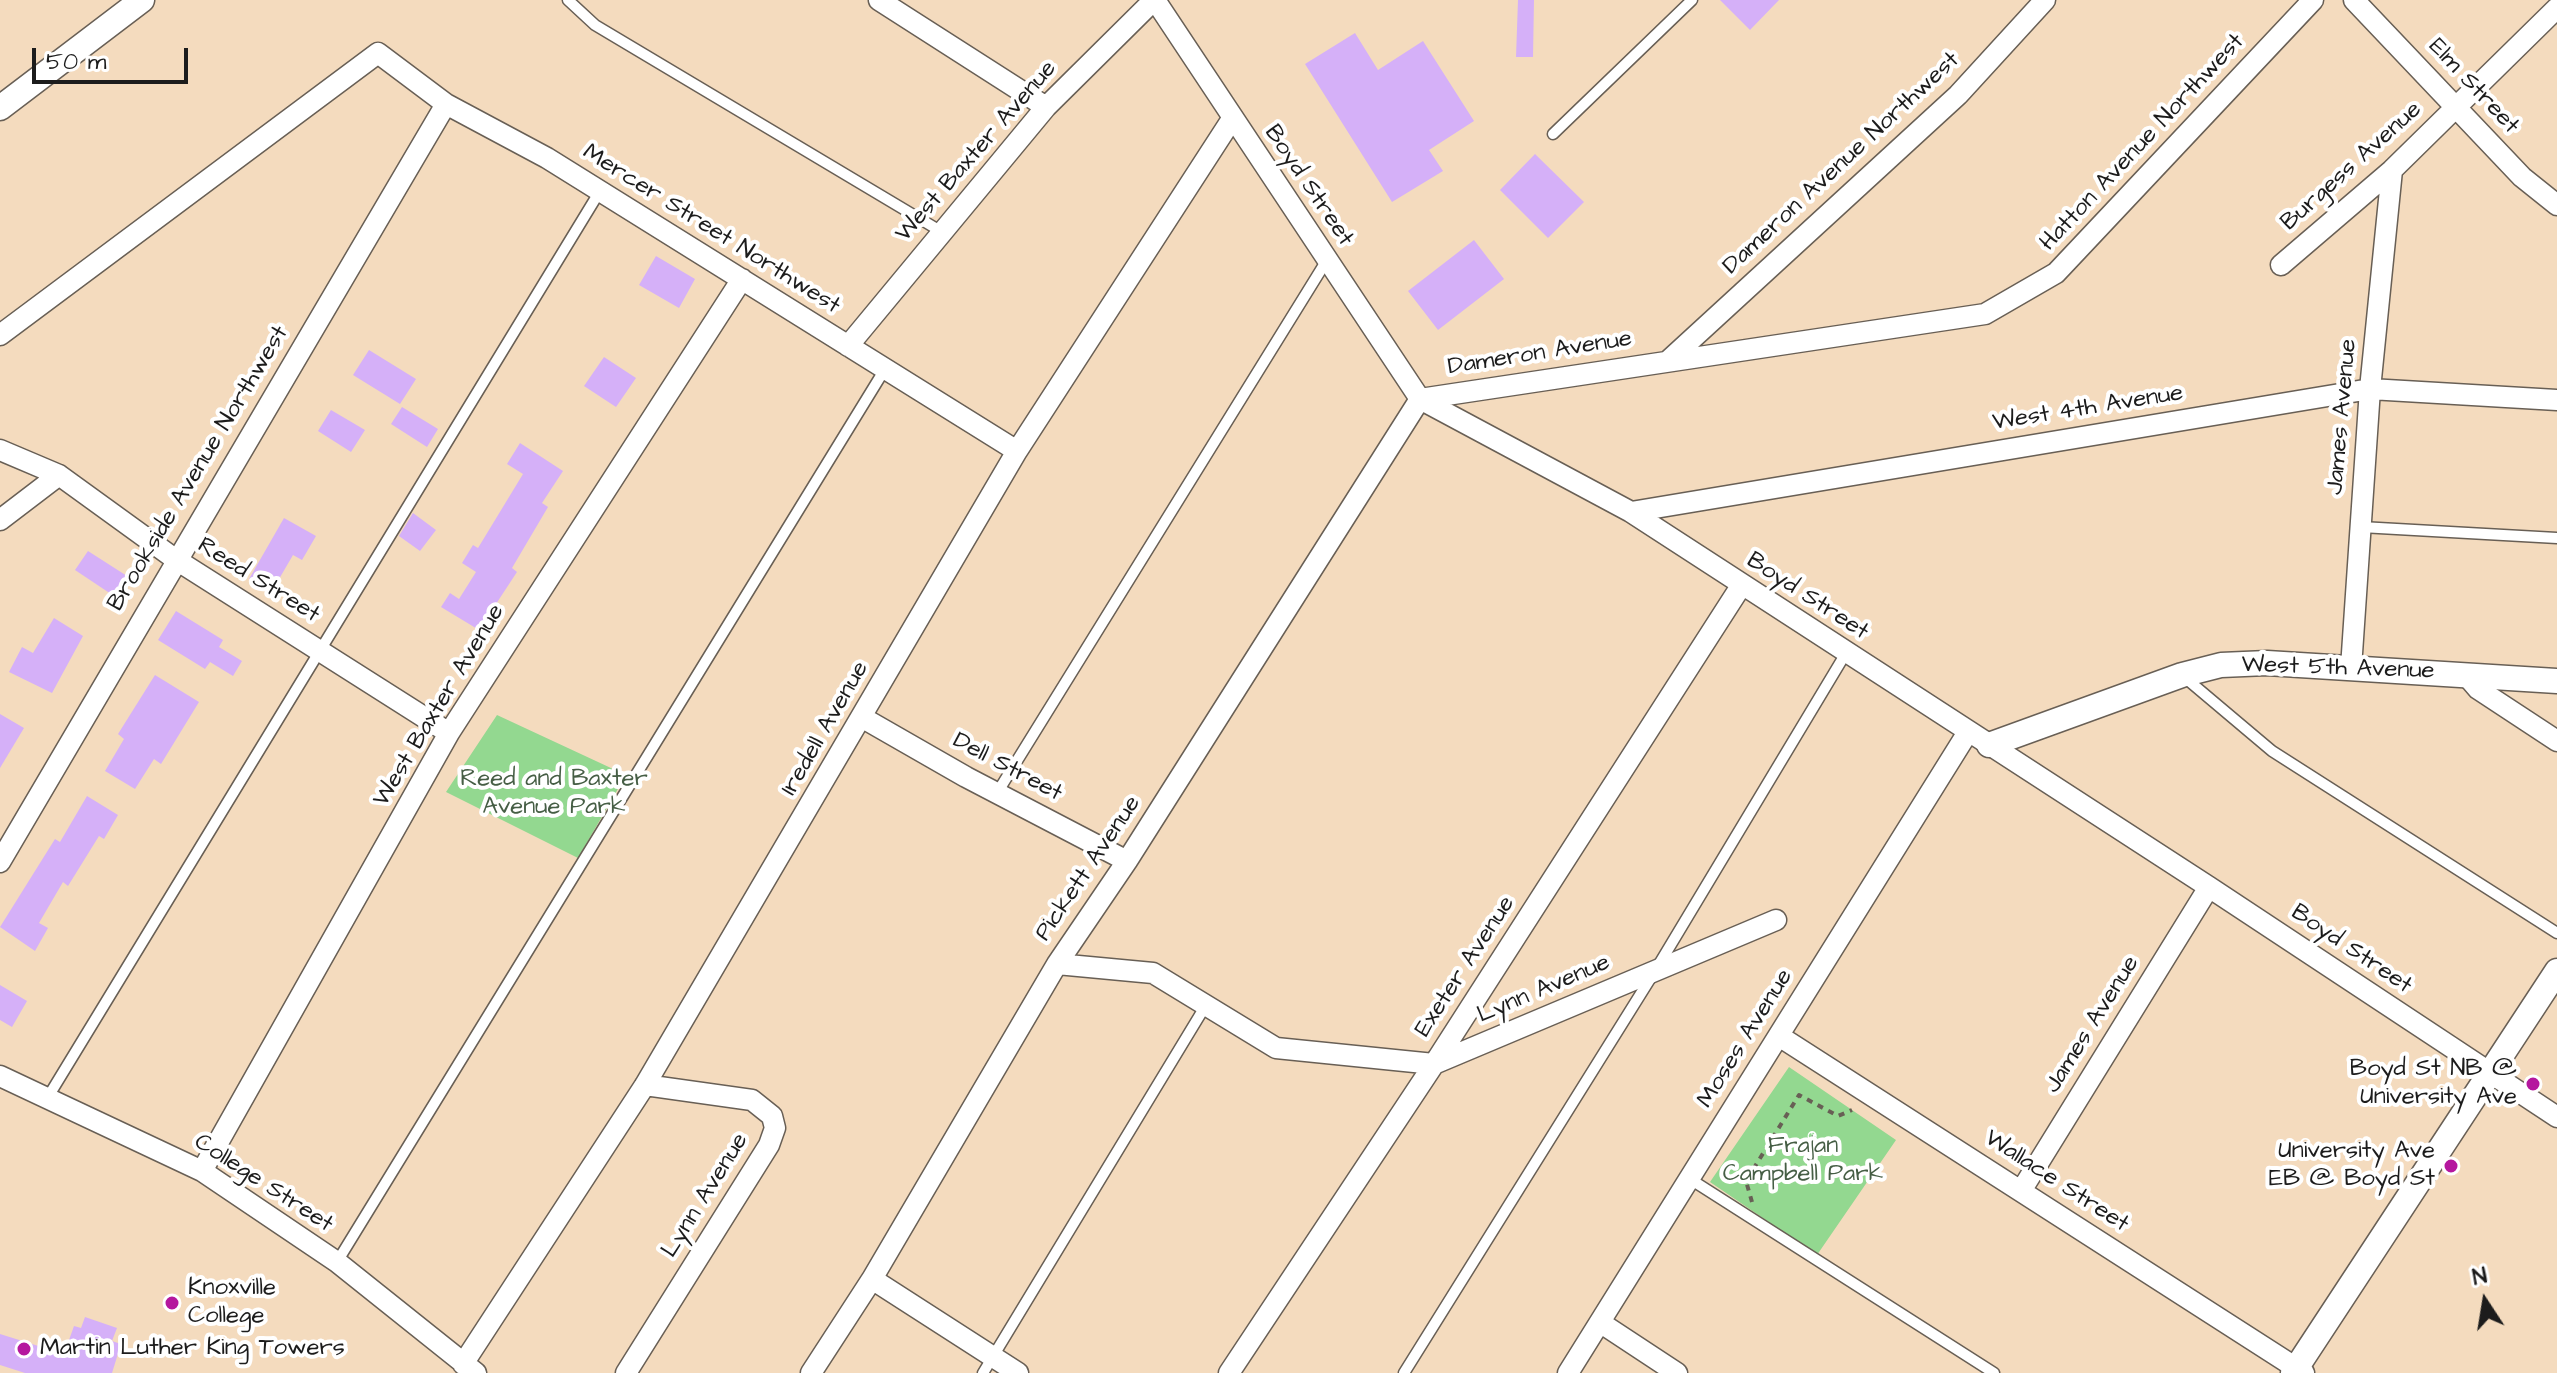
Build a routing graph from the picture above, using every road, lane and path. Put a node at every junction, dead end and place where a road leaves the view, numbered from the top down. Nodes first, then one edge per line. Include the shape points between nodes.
1 (142, 0) edge
2 (568, 0) edge
3 (879, 0) edge
4 (1155, 0) edge
5 (1692, 0) edge
6 (2045, 0) edge
7 (2313, 0) edge
8 (2354, 0) edge
9 (2557, 8) edge
10 (446, 104) junction
11 (2456, 106) junction
12 (1046, 107) junction
13 (0, 108) edge
14 (1232, 119) junction
15 (1553, 134) dead end
16 (2392, 170) junction
17 (600, 191) junction
18 (2557, 205) edge
19 (942, 232) junction
20 (1327, 260) junction
21 (2281, 265) dead end
22 (742, 279) junction
23 (0, 335) edge
24 (848, 346) junction
25 (1668, 361) junction
26 (885, 369) junction
27 (2370, 389) junction
28 (1420, 399) junction
29 (2557, 400) edge
30 (0, 450) edge
31 (1017, 451) junction
32 (59, 475) junction
33 (1631, 512) junction
34 (0, 520) edge
35 (2361, 527) junction
36 (2557, 538) edge
37 (175, 559) junction
38 (1741, 586) junction
39 (319, 651) junction
40 (1846, 653) junction
41 (2351, 668) junction
42 (2182, 675) junction
43 (2466, 675) junction
44 (2557, 681) edge
45 (863, 718) junction
46 (1968, 732) junction
47 (449, 733) junction
48 (2557, 741) edge
49 (1989, 745) junction
50 (997, 793) junction
51 (1127, 861) junction
52 (0, 862) edge
53 (2209, 887) junction
54 (1776, 920) dead end
55 (2557, 933) edge
56 (1057, 964) junction
57 (1655, 971) junction
58 (2557, 971) edge
59 (1206, 1005) junction
60 (1779, 1036) junction
61 (1434, 1064) junction
62 (2489, 1072) junction
63 (0, 1076) edge
64 (645, 1085) junction
65 (48, 1097) junction
66 (1852, 1110) dead end
67 (2557, 1117) edge
68 (202, 1171) junction
69 (1690, 1179) junction
70 (2021, 1191) junction
71 (1745, 1214) junction
72 (337, 1262) junction
73 (872, 1279) junction
74 (1601, 1323) junction
75 (988, 1365) edge
76 (469, 1369) edge
77 (2298, 1371) edge
78 (626, 1373) edge
79 (811, 1373) edge
80 (1018, 1373) edge
81 (1229, 1373) edge
82 (1404, 1373) edge
83 (1568, 1373) edge
84 (1677, 1373) edge
85 (1994, 1373) edge

1 - 13 street
2 - 19 lane via 595,25
3 - 12 street
4 - 12 street, West Baxter Avenue
4 - 14 street, Boyd Street
5 - 15 lane
6 - 25 street, Dameron Avenue Northwest via 1958,95
7 - 25 street, Hatton Avenue Northwest via 2056,273 1985,314
8 - 11 street, Elm Street
9 - 11 street, Burgess Avenue
10 - 17 street, Mercer Street Northwest
10 - 23 street, Mercer Street Northwest via 378,53
10 - 37 street, Brookside Avenue Northwest
11 - 16 street, Burgess Avenue
11 - 18 street, Elm Street via 2522,177
12 - 19 street, West Baxter Avenue
14 - 20 street, Boyd Street
14 - 31 street, Iredell Avenue
16 - 21 street, Burgess Avenue
16 - 27 street, James Avenue
17 - 22 street, Mercer Street Northwest
17 - 39 lane
19 - 24 street, West Baxter Avenue
20 - 28 street, Boyd Street
20 - 50 lane
22 - 24 street, Mercer Street Northwest
22 - 47 street, West Baxter Avenue
24 - 26 street, Mercer Street Northwest
25 - 28 street, Dameron Avenue
26 - 31 street, Mercer Street Northwest
26 - 72 lane
27 - 29 street, West 4th Avenue
27 - 33 street, West 4th Avenue
27 - 35 street, James Avenue
28 - 33 street, Boyd Street
28 - 51 street, Pickett Avenue
30 - 32 street, Reed Street
31 - 45 street, Iredell Avenue
32 - 34 street
32 - 37 street, Reed Street
33 - 38 street, Boyd Street
35 - 36 lane
35 - 41 street, James Avenue
37 - 39 street, Reed Street
37 - 52 street, Brookside Avenue Northwest
38 - 40 street, Boyd Street
38 - 61 street, Exeter Avenue
39 - 47 street, Reed Street
39 - 65 lane
40 - 46 street, Boyd Street
40 - 57 lane
41 - 42 street, West 5th Avenue via 2221,665
41 - 43 street, West 5th Avenue
42 - 49 street, West 5th Avenue
42 - 55 lane via 2272,751
43 - 44 street, West 5th Avenue
43 - 48 street via 2478,689
45 - 50 street, Dell Street
45 - 64 street, Iredell Avenue
46 - 49 street, Boyd Street
46 - 60 street, Moses Avenue
47 - 68 street, West Baxter Avenue
49 - 53 street, Boyd Street
50 - 51 street, Dell Street
51 - 56 street, Pickett Avenue
53 - 62 street, Boyd Street
53 - 70 street, James Avenue
54 - 57 street, Lynn Avenue
56 - 59 street, Lynn Avenue via 1153,973
56 - 73 street, Pickett Avenue
57 - 61 street, Lynn Avenue
57 - 82 lane
58 - 62 street
59 - 61 street, Lynn Avenue via 1276,1048
59 - 75 lane
60 - 69 street, Moses Avenue
60 - 70 street, Wallace Street
61 - 81 street, Exeter Avenue
62 - 67 street, Boyd Street
62 - 77 street
63 - 65 street, College Street
64 - 76 street, Iredell Avenue
64 - 78 street, Lynn Avenue via 752,1100 772,1116 775,1128
65 - 68 street, College Street
66 - 71 path via 1838,1116 1799,1095 1746,1181 1752,1202
68 - 72 street, College Street
69 - 71 lane
69 - 74 street, Moses Avenue
70 - 77 street, Wallace Street
71 - 85 lane
72 - 76 street, College Street
73 - 75 street
73 - 79 street, Pickett Avenue
74 - 83 street, Moses Avenue
74 - 84 street
75 - 80 street

